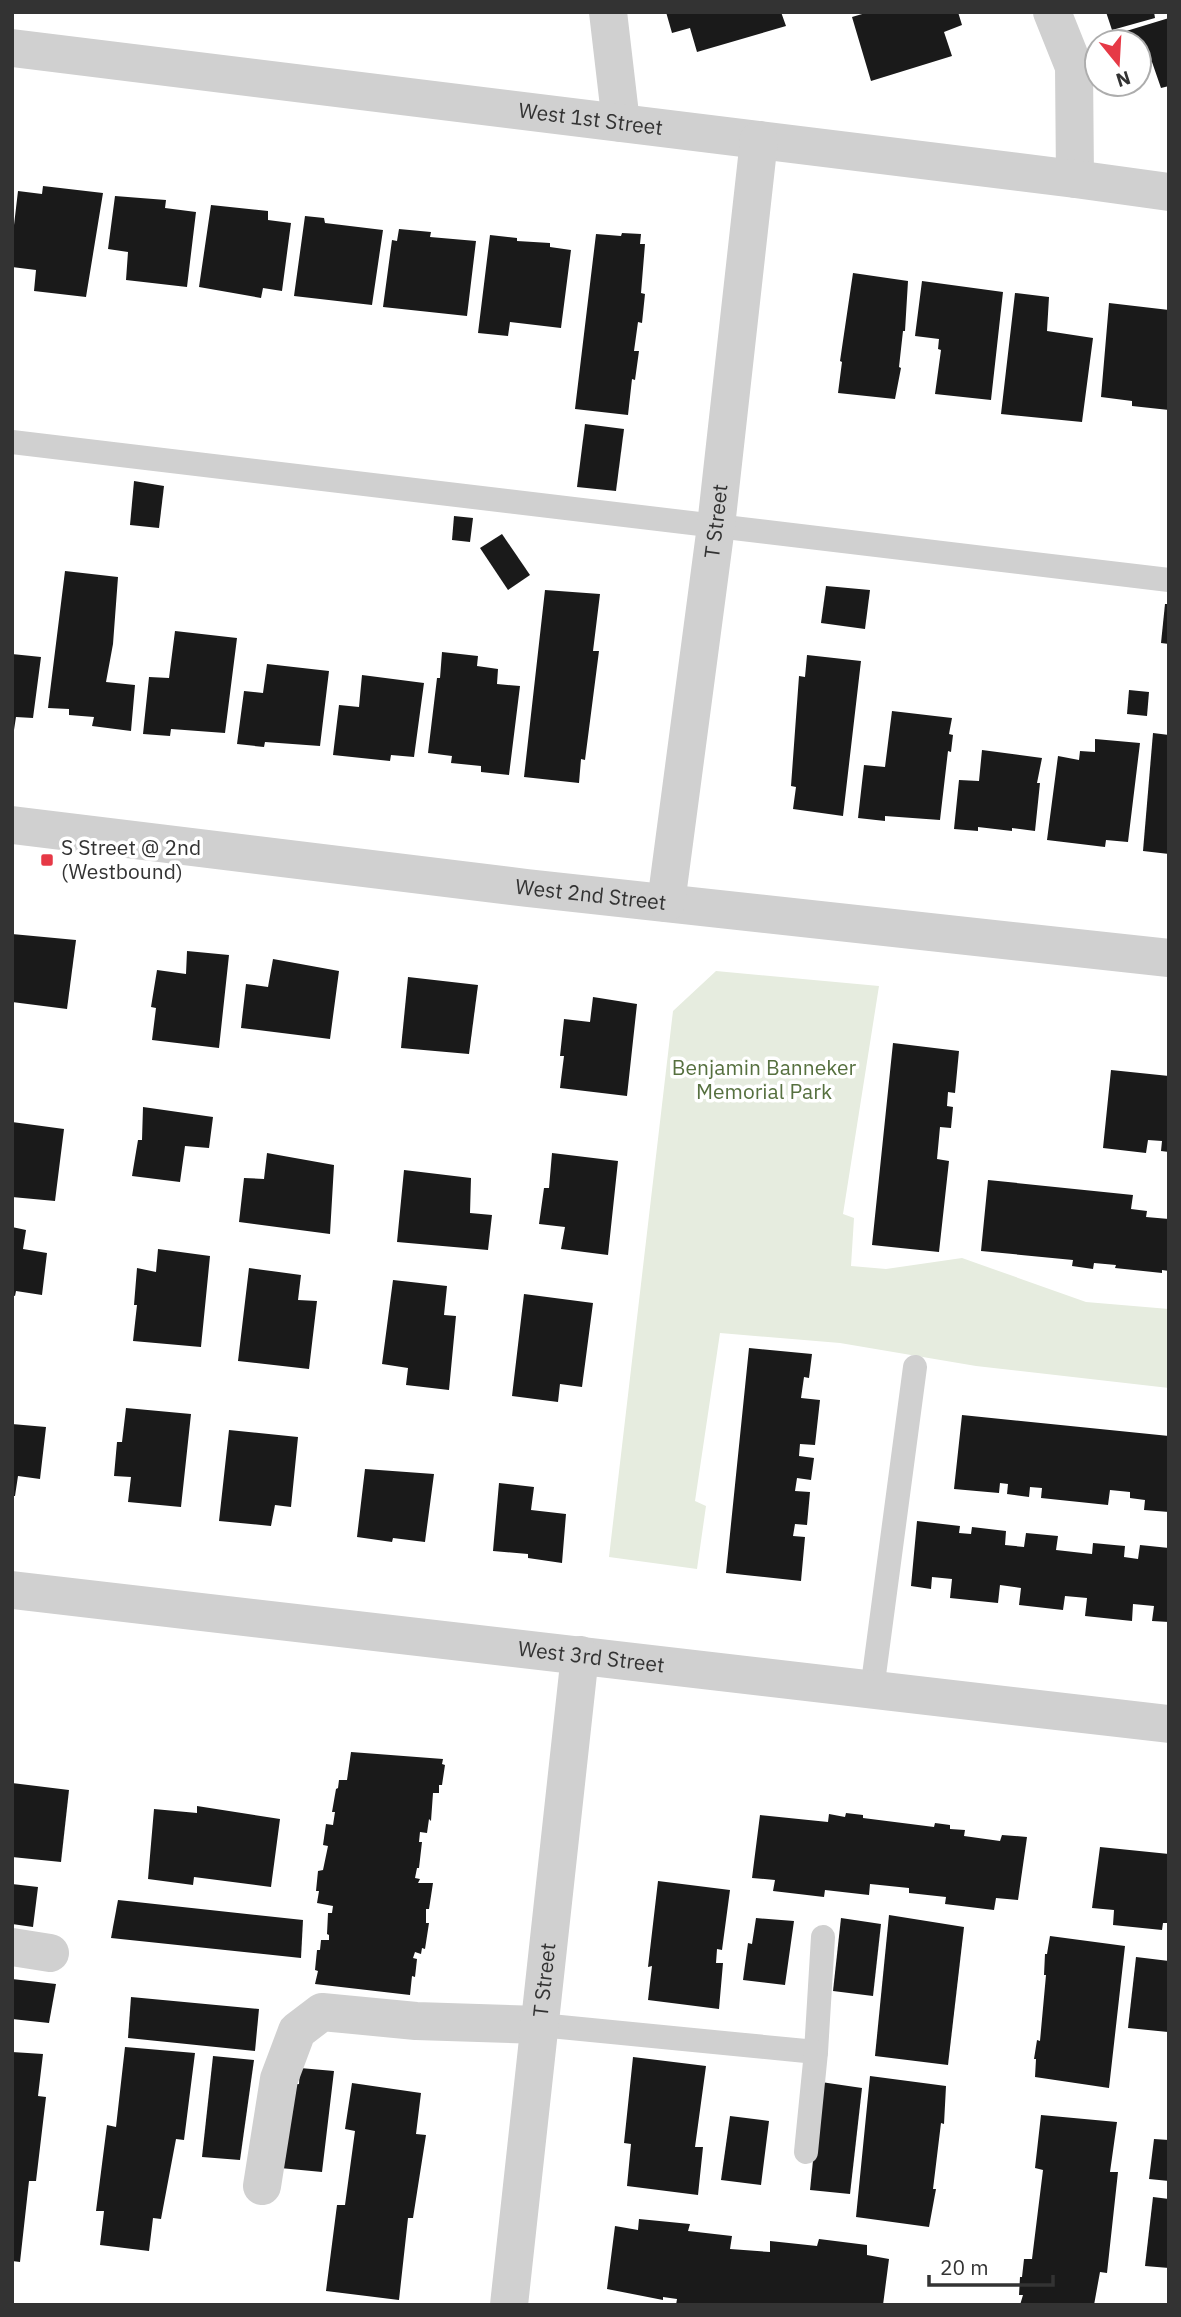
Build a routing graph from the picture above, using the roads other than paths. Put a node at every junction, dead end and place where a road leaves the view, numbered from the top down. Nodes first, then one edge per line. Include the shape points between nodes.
1 (608, 12) edge
2 (1052, 12) edge
3 (12, 48) edge
4 (621, 123) junction
5 (758, 140) junction
6 (1075, 179) junction
7 (1169, 192) edge
8 (12, 442) edge
9 (716, 526) junction
10 (1169, 580) edge
11 (12, 825) edge
12 (666, 902) junction
13 (1169, 958) edge
14 (915, 1367) dead end
15 (12, 1590) edge
16 (580, 1655) junction
17 (872, 1690) junction
18 (1169, 1724) edge
19 (823, 1937) dead end
20 (12, 1947) edge
21 (50, 1952) dead end
22 (540, 2025) junction
23 (816, 2052) junction
24 (806, 2152) dead end
25 (262, 2186) dead end
26 (509, 2305) edge

1 - 4 street
2 - 6 street via 1074,67
3 - 4 street, West 1st Street
4 - 5 street, West 1st Street
5 - 6 street, West 1st Street
5 - 9 street, T Street
6 - 7 street, West 1st Street
8 - 9 lane
9 - 10 lane
9 - 12 street, T Street
11 - 12 street, West 2nd Street
12 - 13 street, West 2nd Street
14 - 17 lane
15 - 16 street, West 3rd Street
16 - 17 street, West 3rd Street
16 - 22 street, T Street
17 - 18 street, West 3rd Street
19 - 23 lane
20 - 21 street
22 - 23 lane
22 - 25 street via 322,2012 297,2031 279,2079
22 - 26 street, T Street
23 - 24 lane

